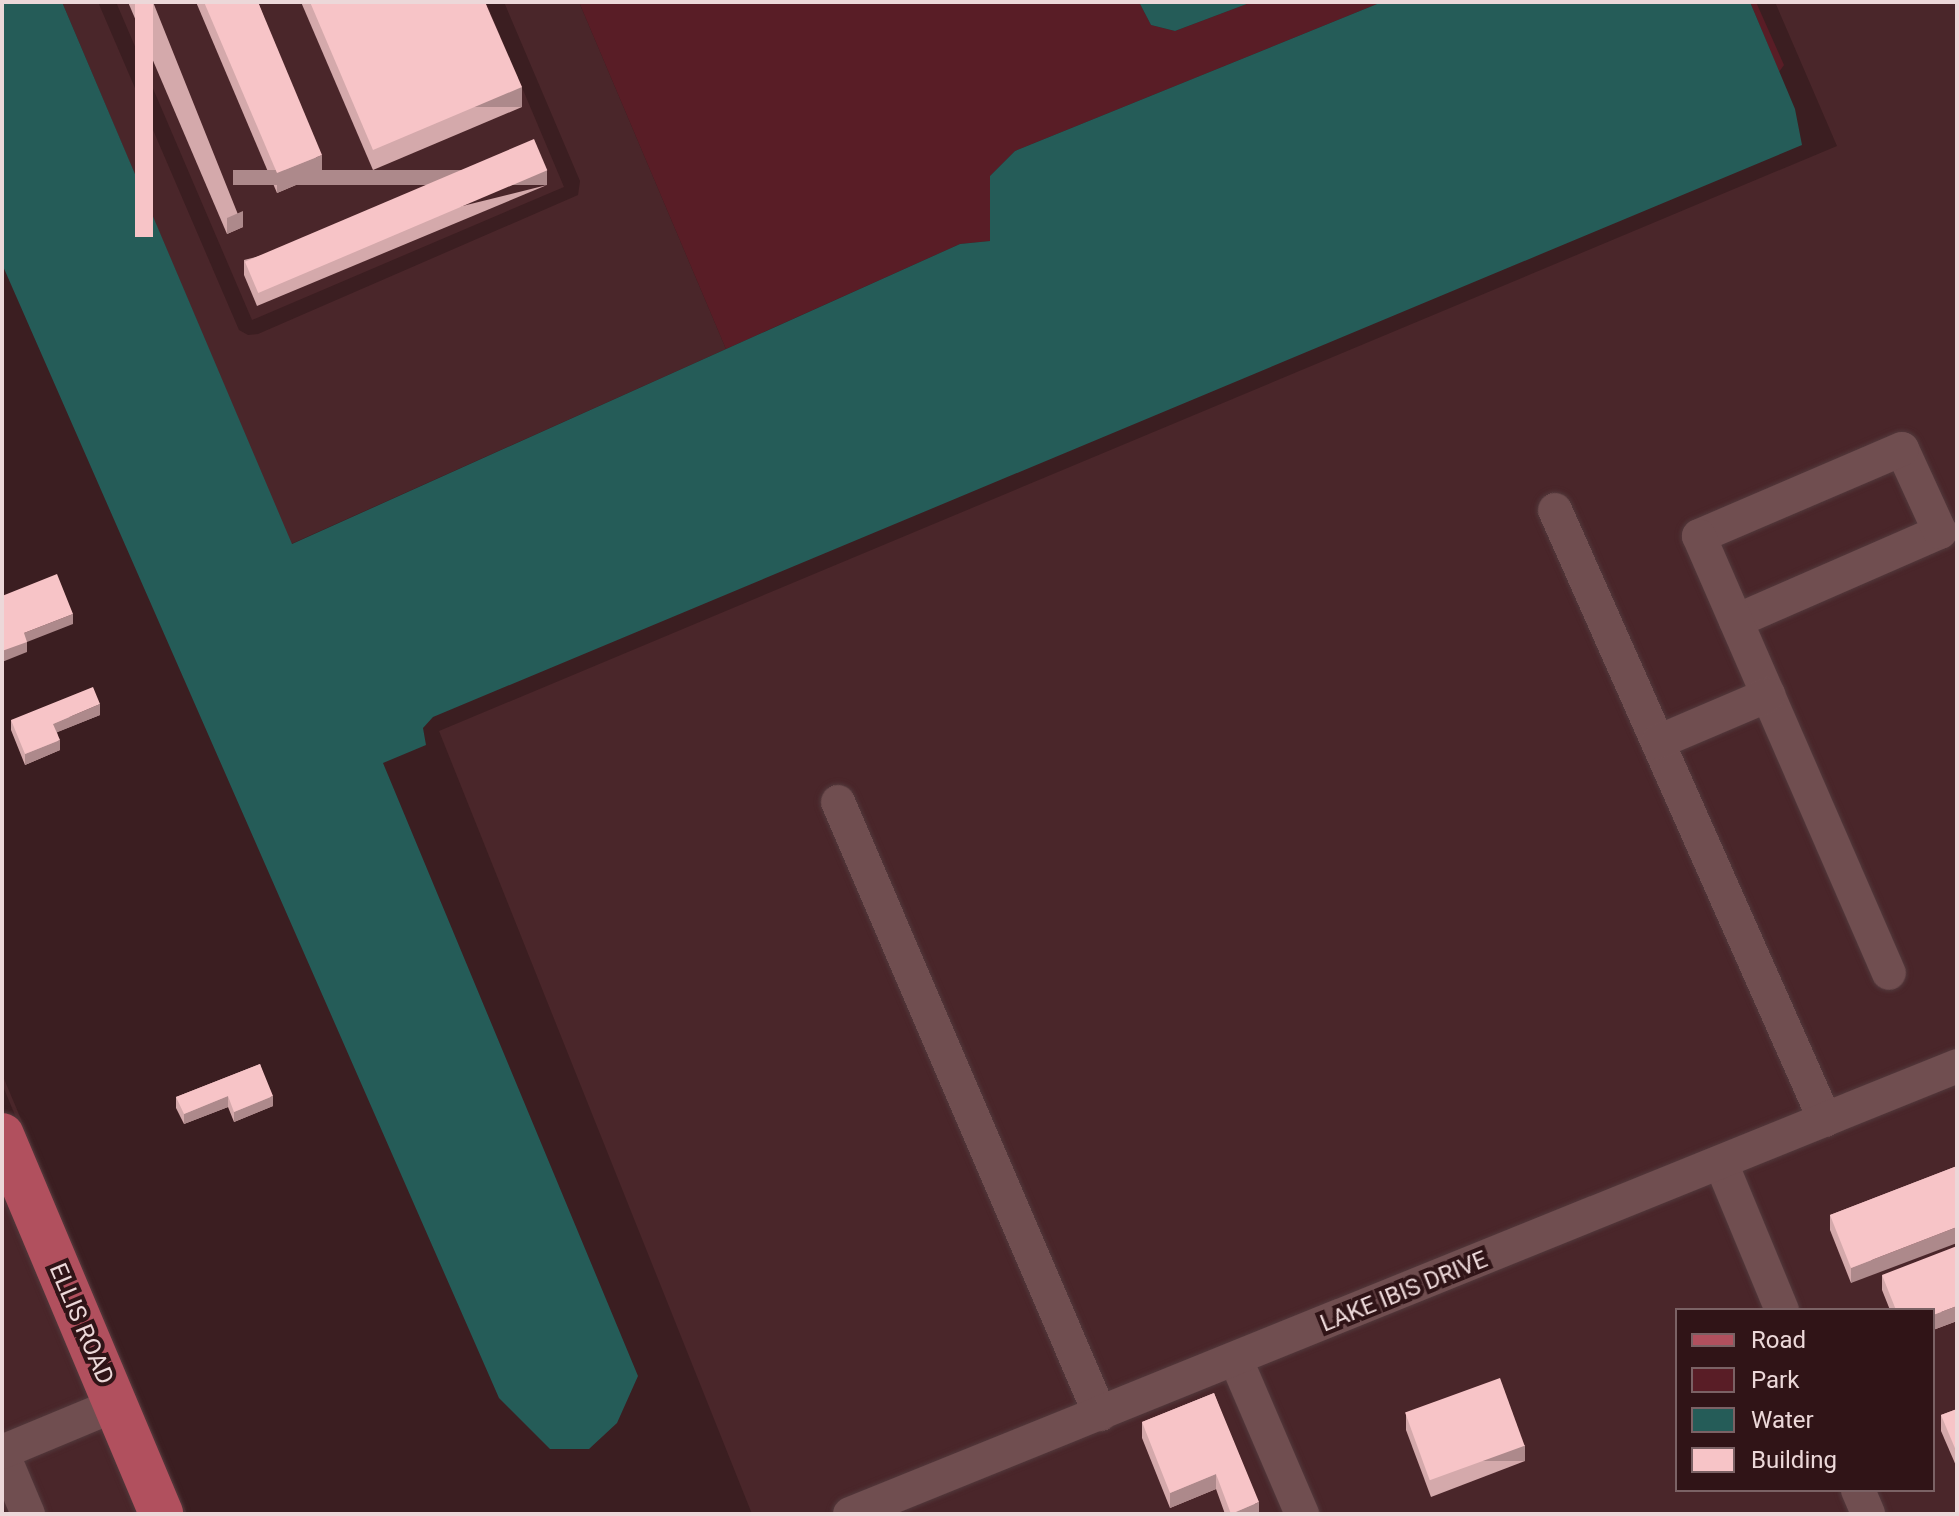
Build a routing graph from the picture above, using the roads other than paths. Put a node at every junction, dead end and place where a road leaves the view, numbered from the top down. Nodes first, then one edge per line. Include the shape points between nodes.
1 (1555, 510) dead end
2 (1736, 621) junction
3 (1768, 695) junction
4 (1658, 742) junction
5 (838, 802) dead end
6 (1889, 973) dead end
7 (1957, 1066) edge
8 (1825, 1120) junction
9 (2, 1135) edge
10 (1721, 1163) junction
11 (1781, 1308) edge
12 (1236, 1360) junction
13 (115, 1405) junction
14 (1100, 1414) junction
15 (2, 1452) edge
16 (1859, 1492) edge
17 (28, 1514) edge
18 (161, 1514) edge
19 (850, 1514) edge
20 (1302, 1514) edge
21 (1868, 1514) edge

1 - 4 street
2 - 2 street via 1699,536 1902,449 1940,532
2 - 3 street
3 - 4 street
3 - 6 street
4 - 8 street
5 - 14 street
7 - 8 street, LAKE IBIS DRIVE
8 - 10 street, LAKE IBIS DRIVE
9 - 13 main road, ELLIS ROAD
10 - 11 street
10 - 12 street, LAKE IBIS DRIVE
12 - 14 street, LAKE IBIS DRIVE
12 - 20 street
13 - 15 street
13 - 18 main road, ELLIS ROAD
14 - 19 street, LAKE IBIS DRIVE
15 - 17 street
16 - 21 street

